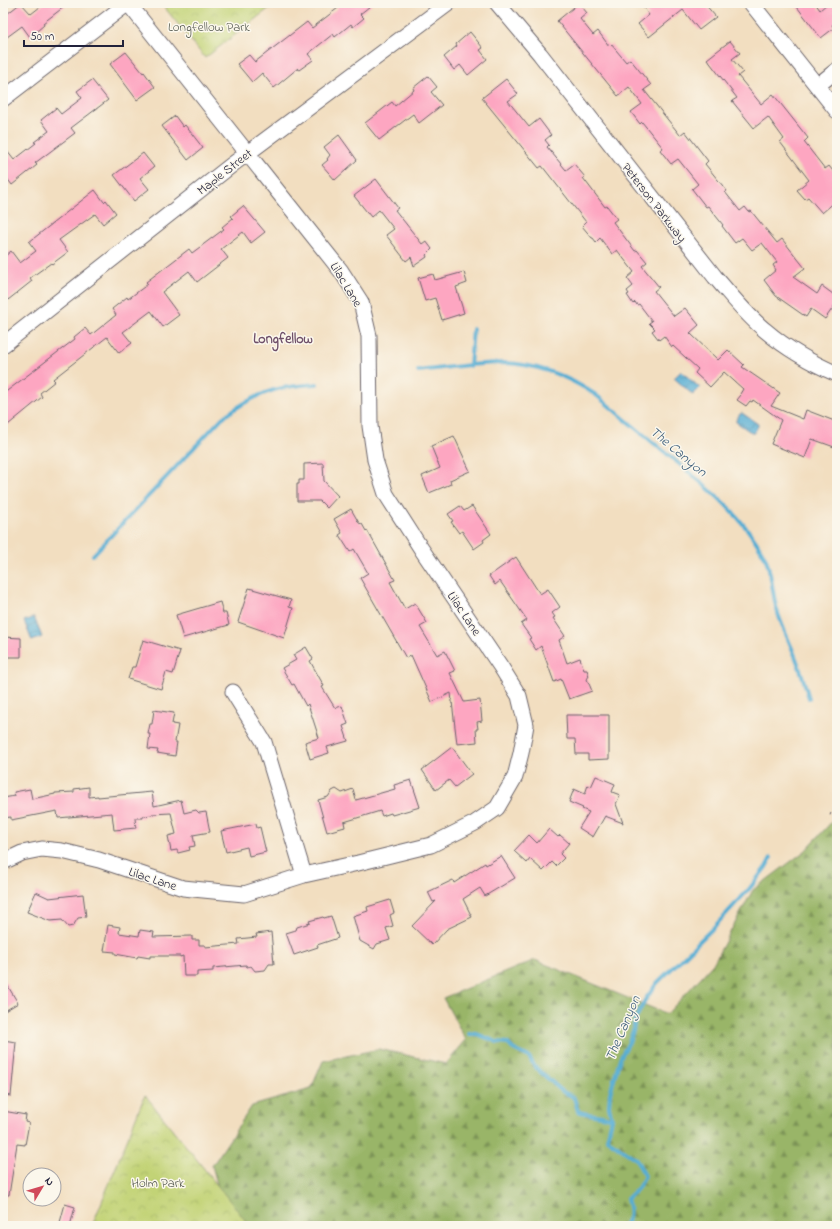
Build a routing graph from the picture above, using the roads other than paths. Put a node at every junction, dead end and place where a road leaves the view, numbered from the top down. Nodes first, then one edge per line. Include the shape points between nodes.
1 (128, 3) edge
2 (449, 3) edge
3 (497, 3) edge
4 (751, 3) edge
5 (837, 70) edge
6 (817, 86) junction
7 (3, 99) edge
8 (837, 111) edge
9 (248, 153) junction
10 (3, 345) edge
11 (837, 374) edge
12 (233, 692) dead end
13 (3, 862) edge
14 (304, 875) junction

1 - 7 street
1 - 9 street, Lilac Lane
2 - 9 street, Maple Street
3 - 11 street, Peterson Parkway via 696,253 745,310 765,331 795,353
4 - 6 street
5 - 6 street
6 - 8 street
9 - 10 street, Maple Street
9 - 14 street, Lilac Lane via 341,271 361,302 369,336 370,426 375,460 386,494 519,696 526,725 515,776 497,808 475,823 431,845
12 - 14 street via 264,742
13 - 14 street, Lilac Lane via 22,853 42,848 99,860 184,888 244,894

